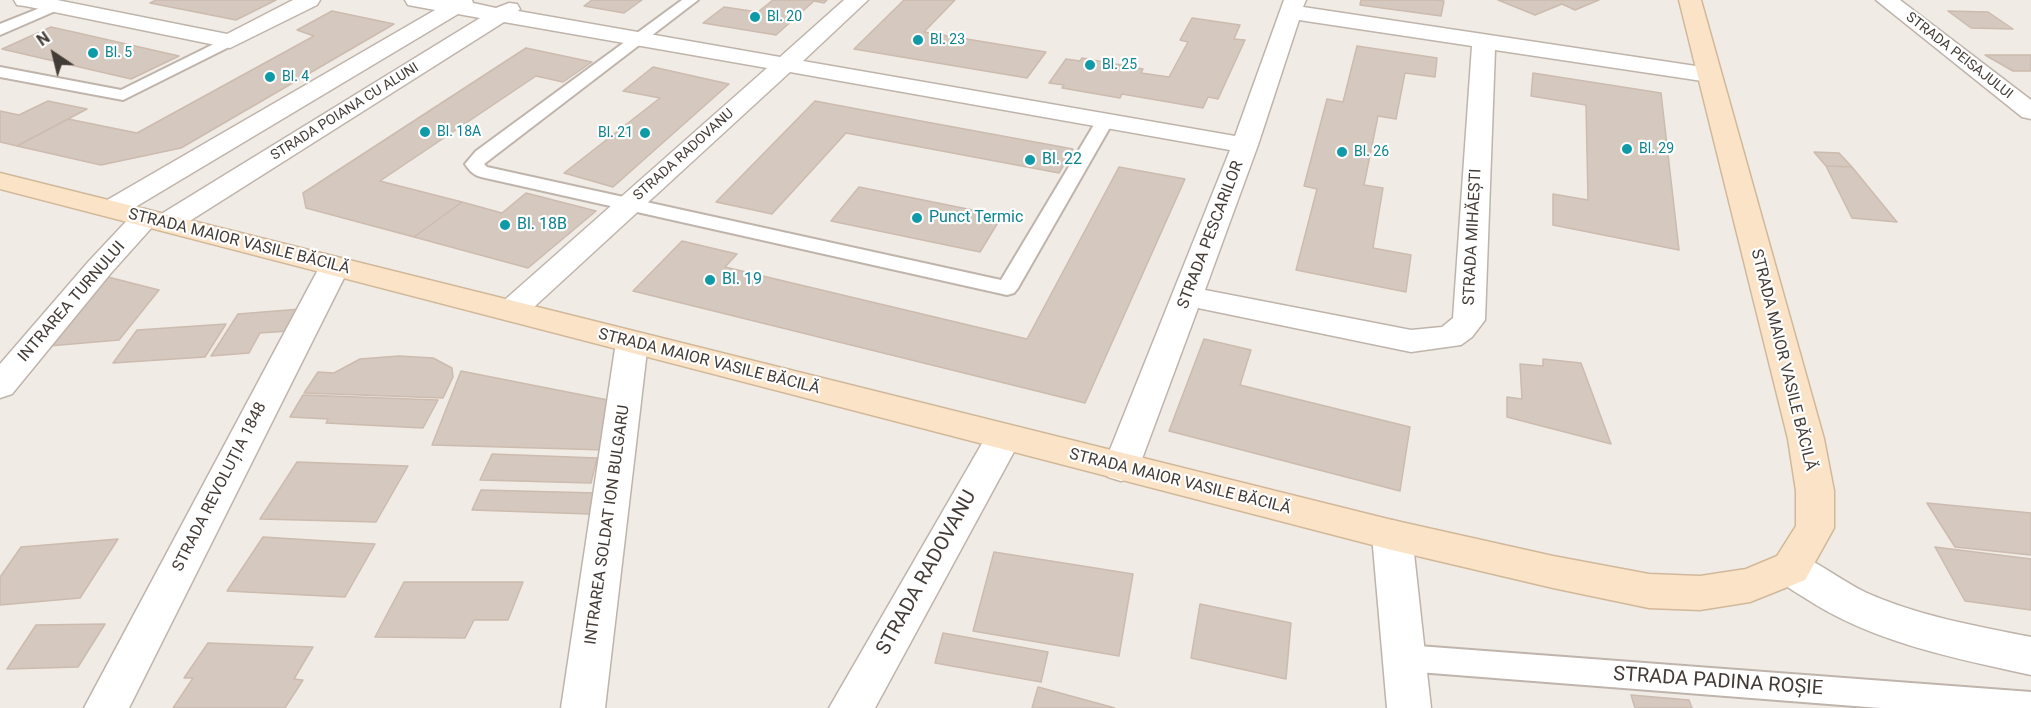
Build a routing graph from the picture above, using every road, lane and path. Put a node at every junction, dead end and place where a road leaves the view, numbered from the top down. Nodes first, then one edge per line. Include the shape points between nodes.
1 (26, 0) edge
2 (309, 0) edge
3 (416, 0) edge
4 (524, 0) edge
5 (691, 0) edge
6 (856, 0) edge
7 (1690, 0) edge
8 (1887, 0) edge
9 (461, 4) edge
10 (55, 6) junction
11 (1292, 6) edge
12 (500, 15) junction
13 (0, 30) edge
14 (639, 40) junction
15 (230, 41) junction
16 (1484, 41) junction
17 (784, 65) junction
18 (0, 72) edge
19 (1709, 75) junction
20 (2031, 112) edge
21 (1104, 122) junction
22 (1245, 145) junction
23 (0, 181) edge
24 (630, 203) junction
25 (112, 209) junction
26 (156, 220) junction
27 (335, 266) junction
28 (1188, 296) junction
29 (511, 311) junction
30 (632, 342) junction
31 (0, 386) edge
32 (1004, 437) junction
33 (1121, 467) junction
34 (1392, 535) junction
35 (1791, 568) junction
36 (2031, 656) edge
37 (1405, 658) junction
38 (2031, 706) edge
39 (106, 708) edge
40 (583, 708) edge
41 (851, 708) edge
42 (1409, 708) edge

1 - 10 street
2 - 15 street
3 - 9 street
4 - 12 street, STRADA POIANA CU ALUNI
5 - 14 lane
6 - 17 street, STRADA RADOVANU
7 - 19 street, STRADA MAIOR VASILE BĂCILĂ
8 - 20 street, STRADA PEISAJULUI
9 - 12 street
9 - 25 street, STRADA POIANA CU ALUNI
10 - 13 lane
10 - 15 street
11 - 16 street
11 - 22 street, STRADA PESCARILOR
12 - 14 street
12 - 26 street, STRADA POIANA CU ALUNI
14 - 17 street
14 - 24 lane via 474,164 481,171
15 - 18 lane via 123,94
16 - 19 street
16 - 28 street, STRADA MIHĂEȘTI via 1469,320 1461,330 1450,337 1411,341
17 - 21 street
17 - 24 street, STRADA RADOVANU
19 - 35 street, STRADA MAIOR VASILE BĂCILĂ via 1806,439 1815,491 1815,528
21 - 22 street
21 - 24 lane via 1007,288
22 - 28 street, STRADA PESCARILOR
23 - 25 street, STRADA MAIOR VASILE BĂCILĂ
24 - 29 street, STRADA RADOVANU
25 - 26 street, STRADA MAIOR VASILE BĂCILĂ
26 - 27 street, STRADA MAIOR VASILE BĂCILĂ
26 - 31 street, INTRAREA TURNULUI via 100,267
27 - 29 street, STRADA MAIOR VASILE BĂCILĂ
27 - 39 street, STRADA REVOLUȚIA 1848
28 - 33 street, STRADA PESCARILOR
29 - 30 street, STRADA MAIOR VASILE BĂCILĂ
30 - 32 street, STRADA MAIOR VASILE BĂCILĂ
30 - 40 street, INTRAREA SOLDAT ION BULGARU
32 - 33 street, STRADA MAIOR VASILE BĂCILĂ
32 - 41 street, STRADA RADOVANU
33 - 34 street, STRADA MAIOR VASILE BĂCILĂ
34 - 35 street, STRADA MAIOR VASILE BĂCILĂ via 1649,591 1700,593 1750,585
34 - 37 street
35 - 36 street via 1848,603 1885,619 1954,640
37 - 38 lane, STRADA PADINA ROȘIE
37 - 42 street

